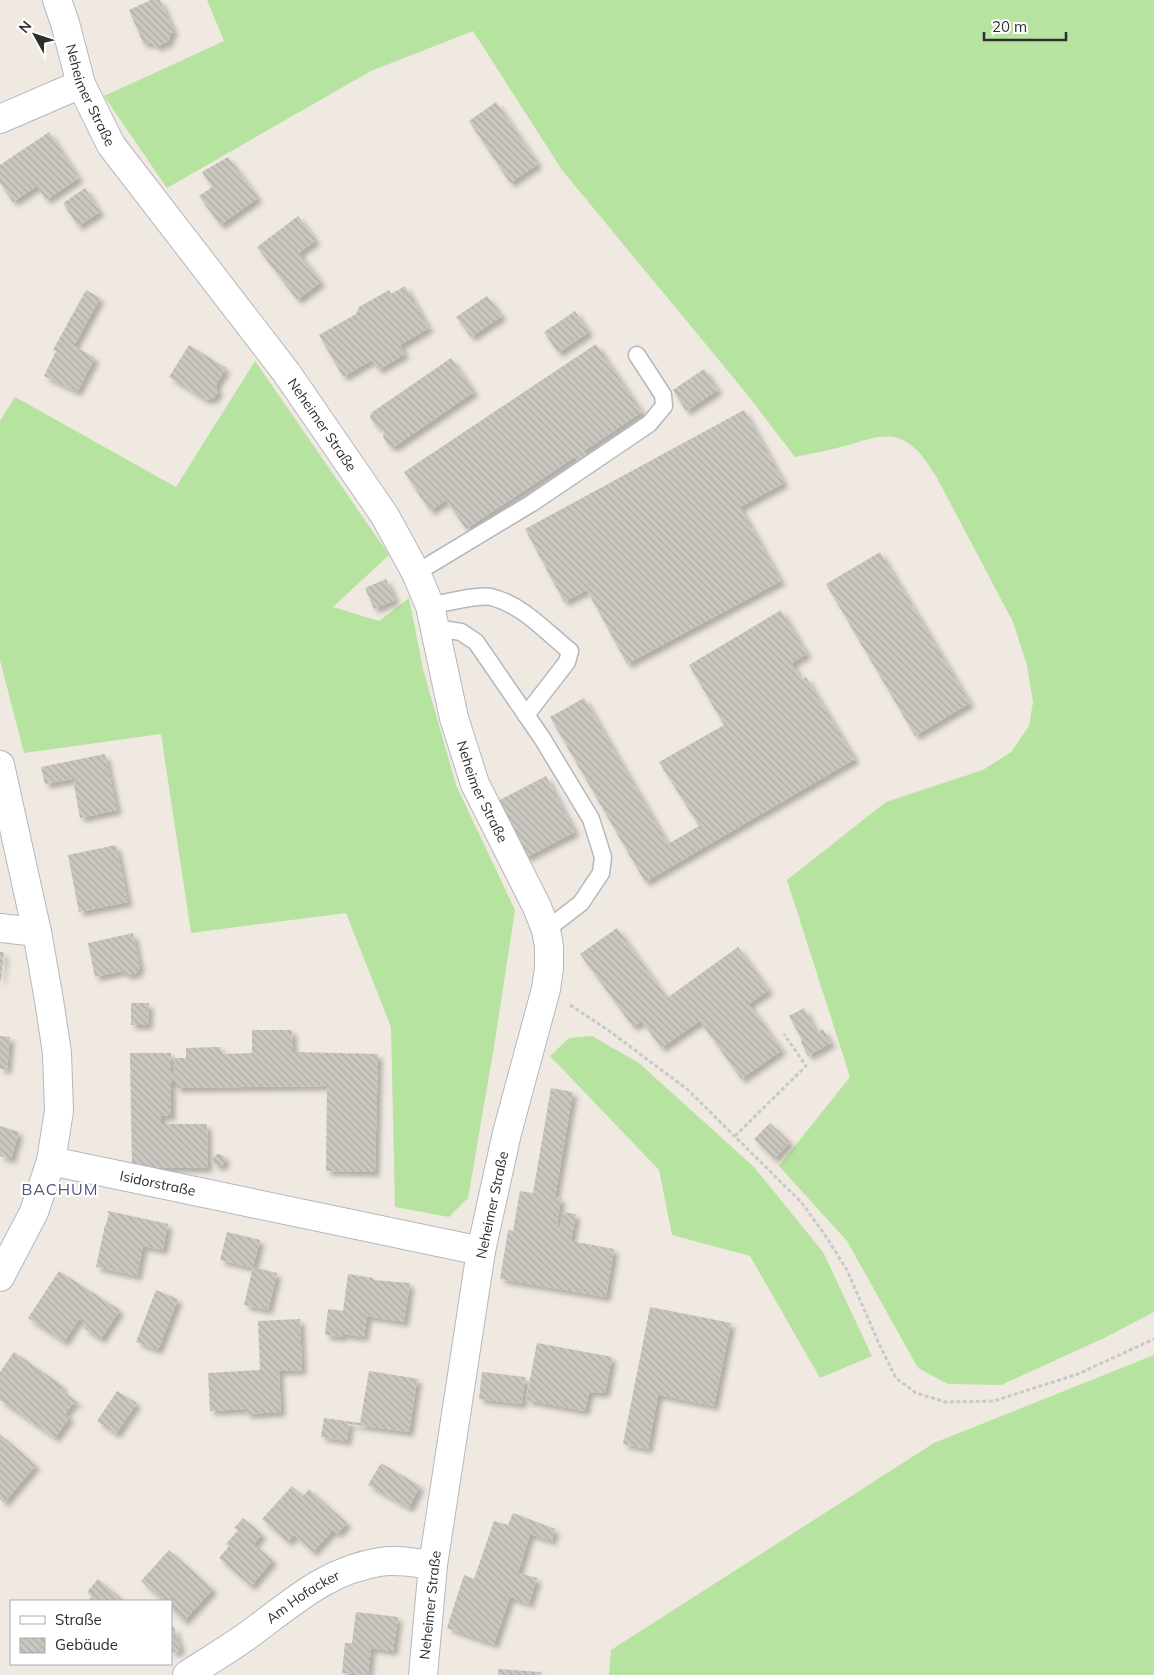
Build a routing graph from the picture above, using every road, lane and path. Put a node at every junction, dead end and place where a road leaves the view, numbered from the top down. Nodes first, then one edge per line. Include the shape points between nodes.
1 (57, 0) edge
2 (81, 84) junction
3 (0, 118) edge
4 (637, 355) dead end
5 (416, 573) junction
6 (433, 617) junction
7 (526, 715) junction
8 (0, 766) edge
9 (0, 928) edge
10 (546, 930) junction
11 (37, 932) junction
12 (546, 989) junction
13 (784, 1034) dead end
14 (735, 1136) junction
15 (51, 1161) junction
16 (481, 1252) junction
17 (0, 1277) edge
18 (1154, 1339) edge
19 (433, 1565) junction
20 (187, 1675) edge
21 (423, 1675) edge

1 - 2 street, Neheimer Straße
2 - 3 street
2 - 5 street, Neheimer Straße via 111,145 286,372 385,516
4 - 5 lane via 663,396 664,406 649,424 532,503
5 - 6 street, Neheimer Straße
6 - 7 lane via 476,642
6 - 7 lane via 462,600 490,597 524,612 570,651 567,662
6 - 10 street, Neheimer Straße via 454,718 475,784
7 - 10 lane via 591,819 604,857 600,873 581,903
8 - 11 street
9 - 11 street
10 - 12 street, Neheimer Straße via 550,968
11 - 15 street via 57,1053 59,1111
12 - 14 path via 687,1089
12 - 16 street, Neheimer Straße via 507,1133
13 - 14 path via 806,1066
14 - 18 path via 801,1202 825,1235 847,1270 896,1378 916,1393 946,1402 994,1401 1078,1374
15 - 16 street, Isidorstraße
15 - 17 street via 34,1212
16 - 19 street, Neheimer Straße
19 - 20 street, Am Hofacker via 381,1562 324,1580
19 - 21 street, Neheimer Straße

